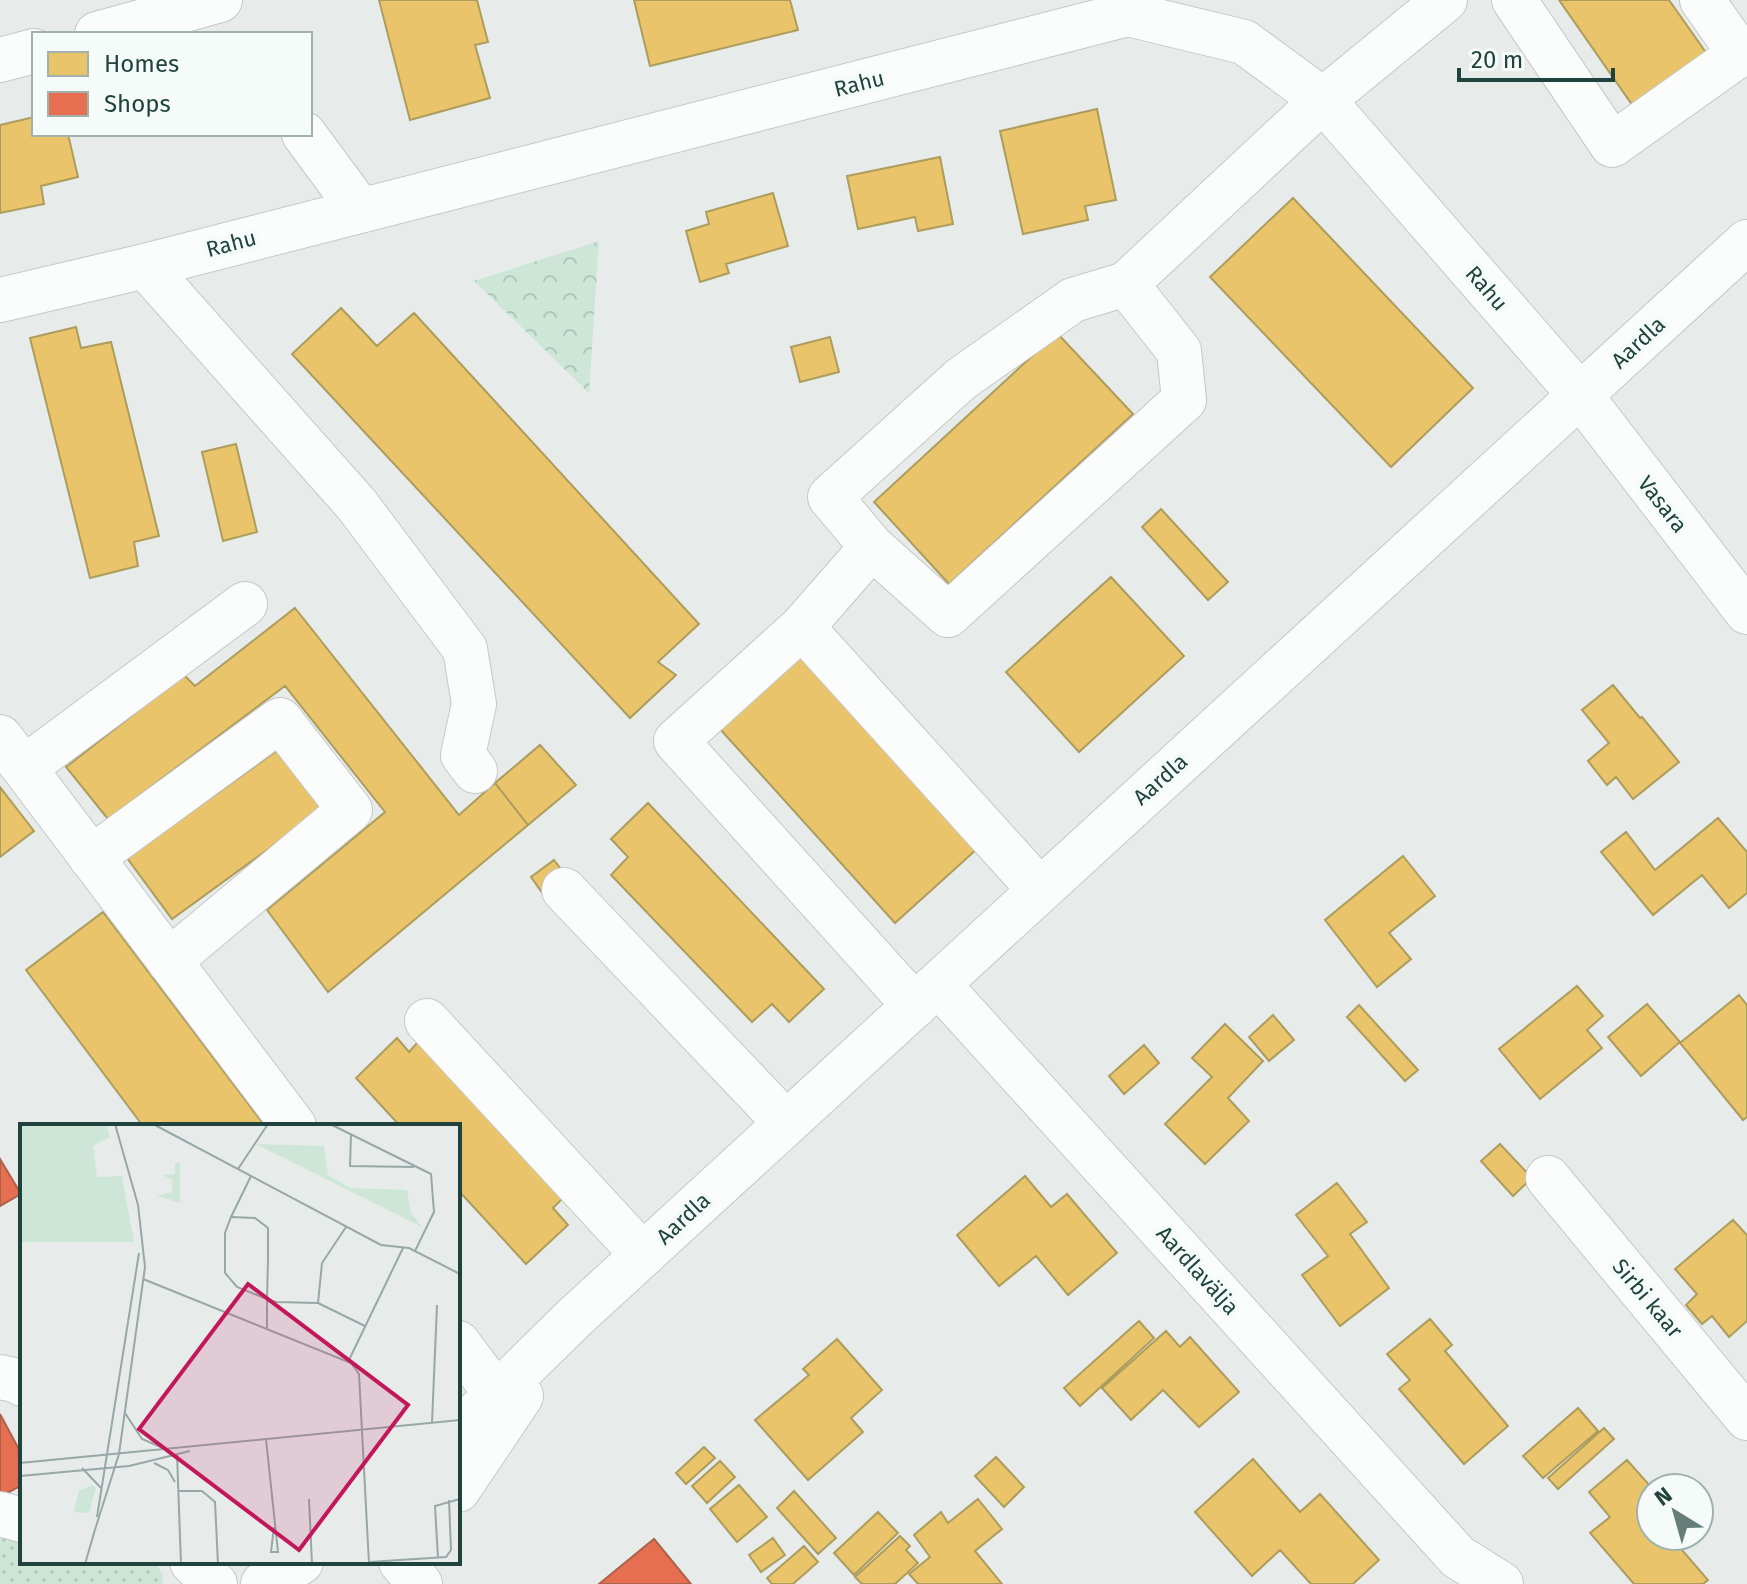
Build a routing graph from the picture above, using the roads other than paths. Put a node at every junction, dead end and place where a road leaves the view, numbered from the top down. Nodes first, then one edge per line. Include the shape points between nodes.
1 (1445, 0) edge
2 (1514, 0) edge
3 (1702, 0) edge
4 (217, 10) edge
5 (1100, 10) edge
6 (107, 32) edge
7 (32, 52) edge
8 (0, 60) edge
9 (1323, 100) junction
10 (305, 136) edge
11 (360, 210) junction
12 (1747, 242) edge
13 (145, 266) junction
14 (1126, 284) junction
15 (0, 300) edge
16 (1580, 395) junction
17 (872, 547) junction
18 (1744, 602) edge
19 (245, 604) dead end
20 (802, 627) junction
21 (12, 753) edge
22 (475, 771) dead end
23 (91, 858) junction
24 (564, 890) dead end
25 (1040, 890) junction
26 (169, 961) junction
27 (926, 995) junction
28 (427, 1021) dead end
29 (786, 1123) junction
30 (292, 1124) edge
31 (1548, 1178) dead end
32 (643, 1255) junction
33 (574, 1318) junction
34 (460, 1346) edge
35 (0, 1377) edge
36 (20, 1382) edge
37 (497, 1395) junction
38 (1747, 1418) edge
39 (460, 1430) edge
40 (460, 1487) edge
41 (0, 1514) edge
42 (20, 1519) edge
43 (194, 1564) edge
44 (298, 1564) edge
45 (322, 1564) edge
46 (1460, 1570) edge
47 (215, 1584) edge
48 (263, 1584) edge
49 (301, 1584) edge
50 (1501, 1584) edge

1 - 9 street
2 - 3 street via 1612,145 1740,54
4 - 6 street
5 - 9 street, Rahu via 1244,42
5 - 11 street, Rahu
7 - 8 street
9 - 14 street
9 - 16 street, Rahu
10 - 11 street
11 - 13 street, Rahu
12 - 16 street, Aardla
13 - 15 street, Rahu
13 - 22 street via 357,505 465,649 474,704 463,755
14 - 17 street via 1073,300 961,379 830,497
14 - 17 street via 1179,351 1184,400 948,615
16 - 18 street, Vasara
16 - 25 street, Aardla
17 - 20 street
19 - 21 street
20 - 25 street
20 - 27 street, Aardlavälja via 676,741
21 - 23 street
23 - 26 street
23 - 26 street via 280,720 350,810
24 - 29 street
25 - 27 street, Aardla
26 - 30 street
27 - 29 street, Aardla
27 - 46 street, Aardlavälja
28 - 32 street
29 - 32 street, Aardla
31 - 38 street, Sirbi kaar
32 - 33 street, Aardla
33 - 37 street, Aardla
33 - 40 street, Aardla
34 - 37 street
35 - 36 street
37 - 39 street, Aardla
41 - 42 street
43 - 47 street
44 - 48 street
45 - 49 street
46 - 50 street, Aardlavälja

